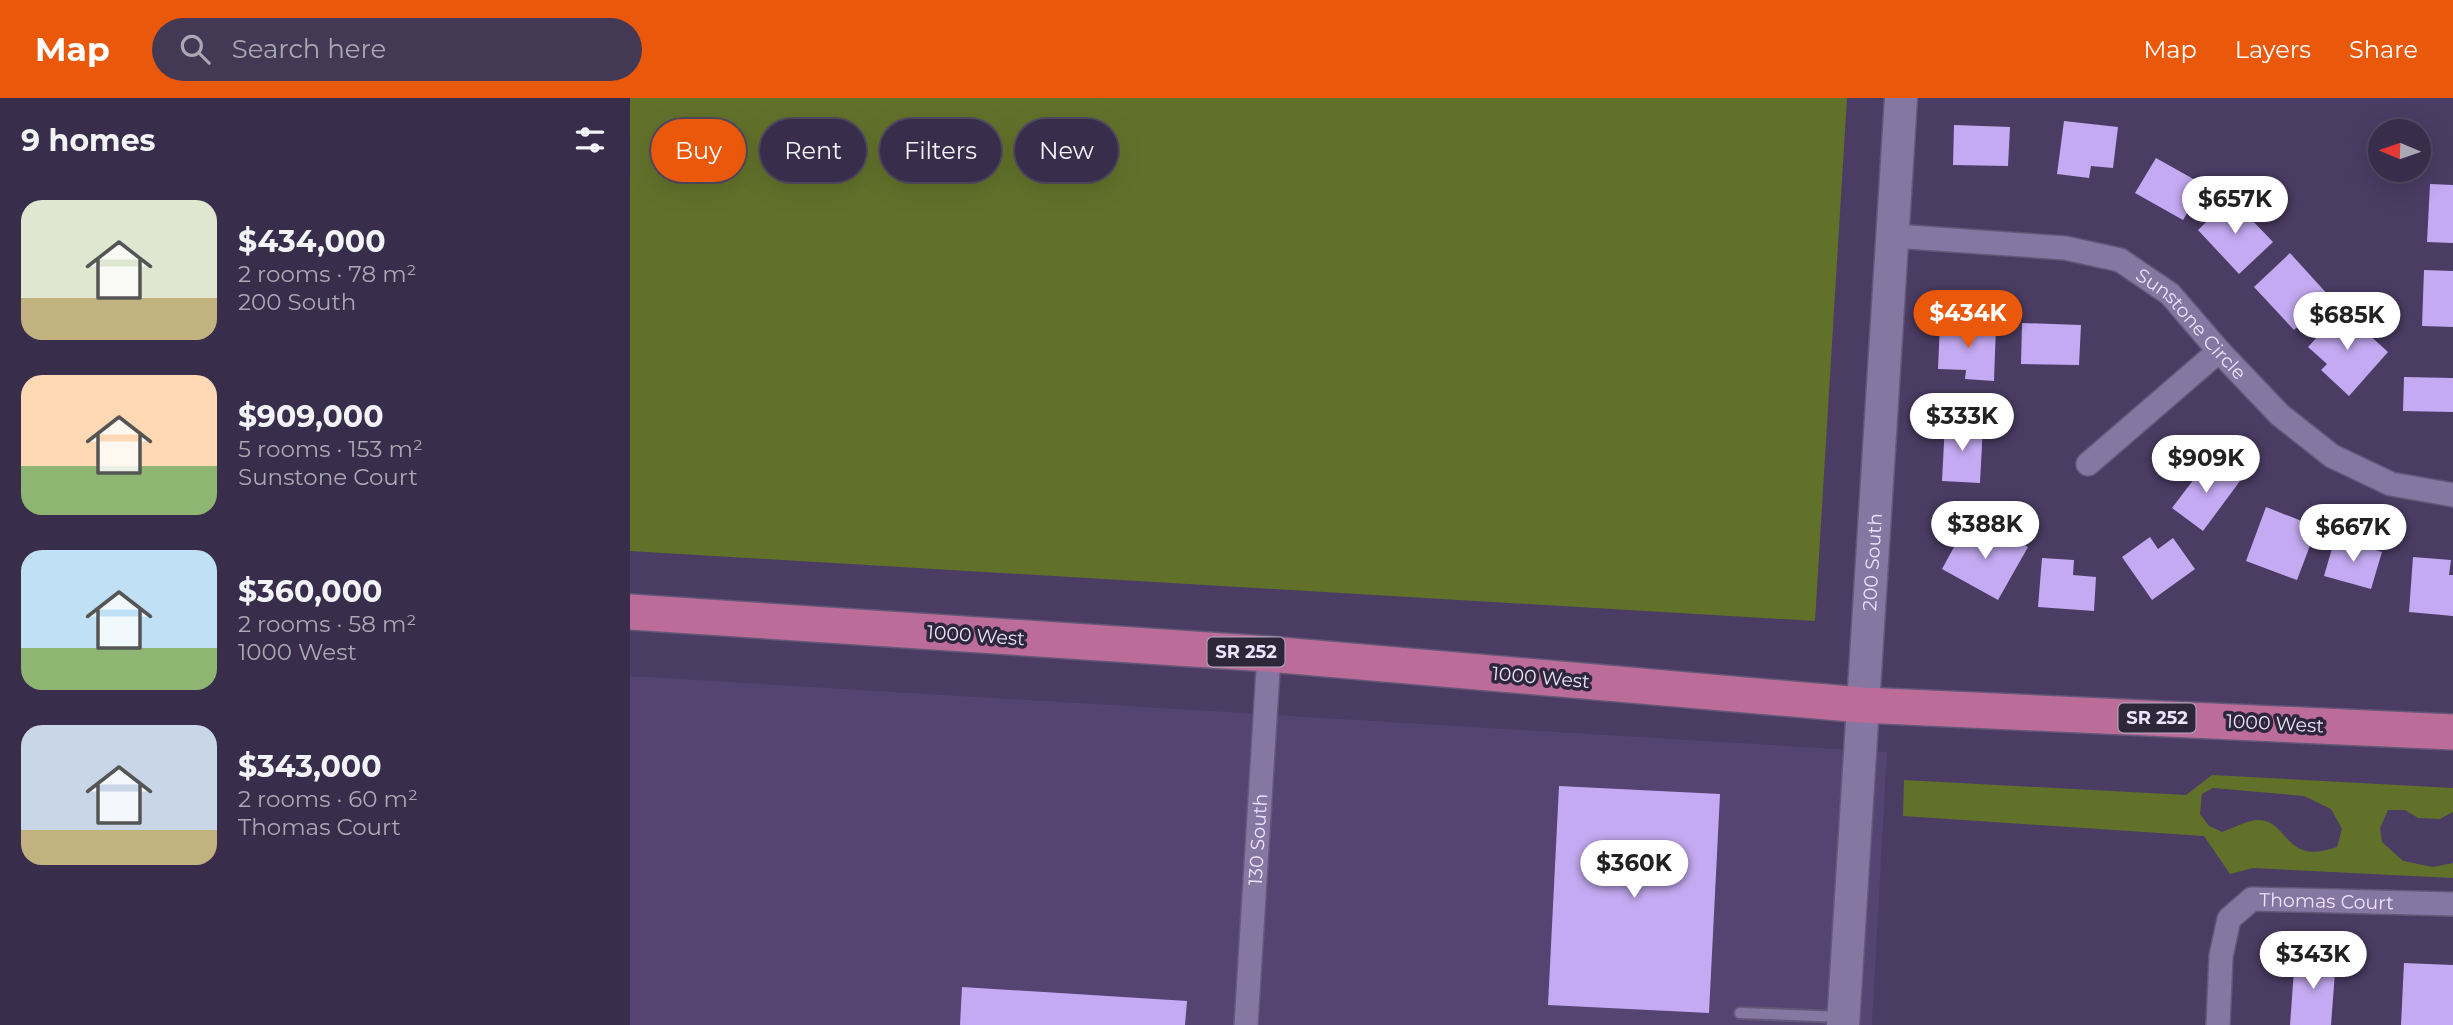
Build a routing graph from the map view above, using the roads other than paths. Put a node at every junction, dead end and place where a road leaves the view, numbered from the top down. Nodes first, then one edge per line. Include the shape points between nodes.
1 (1901, 98) edge
2 (1894, 236) junction
3 (2219, 351) junction
4 (2088, 464) dead end
5 (2453, 495) edge
6 (630, 612) edge
7 (1269, 654) junction
8 (1862, 705) junction
9 (2453, 732) edge
10 (2453, 904) edge
11 (1740, 1013) dead end
12 (1844, 1021) edge
13 (1246, 1025) edge
14 (2218, 1025) edge

1 - 2 street, 200 South
2 - 3 street, Sunstone Circle via 2066,248 2120,260 2170,294
2 - 8 street, 200 South
3 - 4 street
3 - 5 street, Sunstone Circle via 2280,415 2332,456 2391,484
6 - 7 main road, 1000 West / SR 252
7 - 8 main road, 1000 West / SR 252
7 - 13 street, 130 South
8 - 9 main road, 1000 West / SR 252
8 - 12 street, 200 South
10 - 14 street, Thomas Court via 2252,899 2229,919 2221,956
11 - 12 lane

